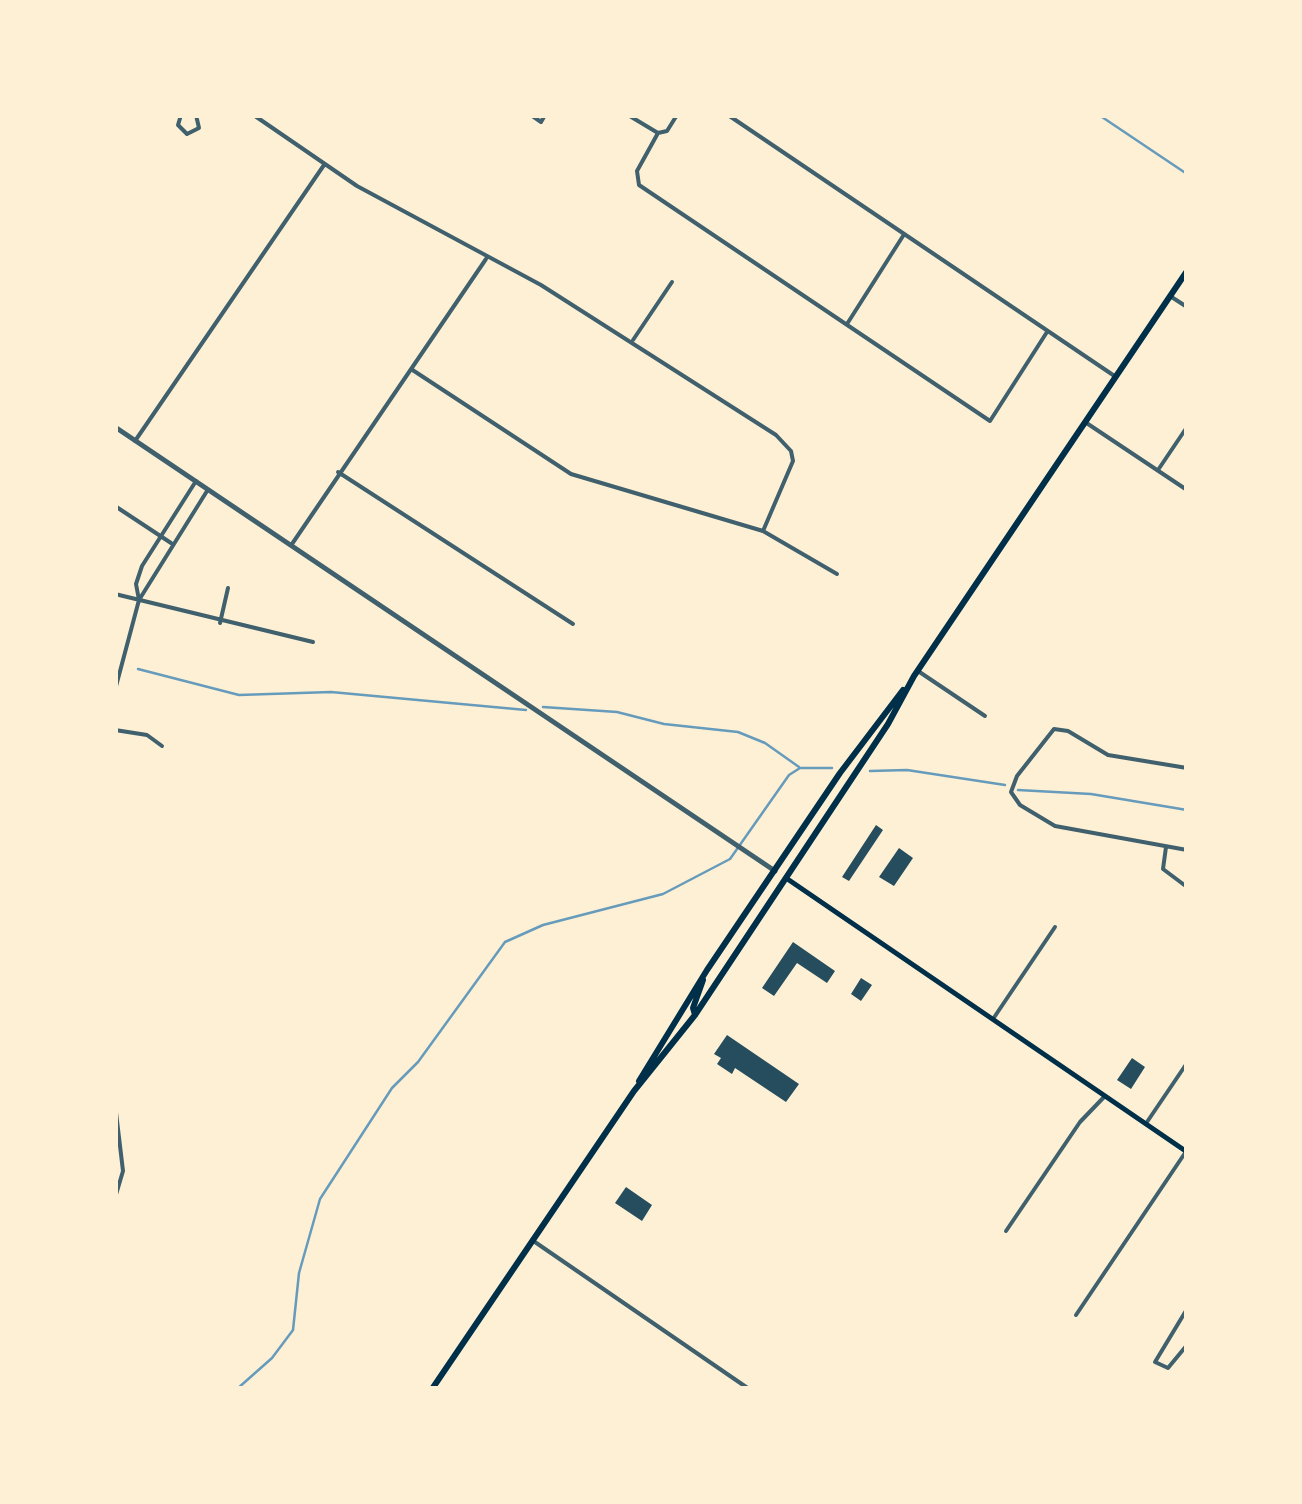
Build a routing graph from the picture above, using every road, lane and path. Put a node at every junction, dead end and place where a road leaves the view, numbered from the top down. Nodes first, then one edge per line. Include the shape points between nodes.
1 (196, 115) edge
2 (531, 115) edge
3 (545, 115) edge
4 (628, 115) edge
5 (677, 115) edge
6 (728, 115) edge
7 (172, 116) edge
8 (255, 116) edge
9 (180, 117) edge
10 (658, 133) junction
11 (324, 166) junction
12 (903, 236) junction
13 (486, 258) junction
14 (1187, 271) edge
15 (672, 282) dead end
16 (1170, 296) junction
17 (1187, 307) edge
18 (847, 324) junction
19 (1047, 332) junction
20 (633, 340) junction
21 (411, 369) junction
22 (1116, 377) junction
23 (1086, 422) junction
24 (115, 427) edge
25 (1187, 427) edge
26 (135, 441) junction
27 (1158, 470) junction
28 (338, 472) junction
29 (196, 482) junction
30 (208, 490) junction
31 (1187, 490) edge
32 (115, 506) edge
33 (764, 531) junction
34 (160, 536) junction
35 (172, 543) junction
36 (292, 544) junction
37 (838, 574) dead end
38 (228, 588) dead end
39 (115, 594) edge
40 (139, 600) junction
41 (220, 623) junction
42 (573, 624) dead end
43 (313, 642) dead end
44 (916, 674) junction
45 (115, 690) edge
46 (985, 716) dead end
47 (115, 730) edge
48 (162, 746) dead end
49 (1187, 768) edge
50 (1166, 847) junction
51 (1187, 850) edge
52 (775, 871) junction
53 (786, 878) junction
54 (1187, 887) edge
55 (1055, 928) dead end
56 (707, 970) junction
57 (695, 1015) junction
58 (992, 1019) junction
59 (1187, 1063) edge
60 (634, 1092) junction
61 (1106, 1096) junction
62 (115, 1104) edge
63 (1147, 1122) junction
64 (1186, 1152) edge
65 (115, 1198) edge
66 (1006, 1230) dead end
67 (532, 1240) junction
68 (1187, 1309) edge
69 (1076, 1314) dead end
70 (1187, 1345) edge
71 (432, 1389) edge
72 (750, 1389) edge

1 - 9 street via 200,124 191,134 179,129
2 - 3 street via 541,122
4 - 10 street
5 - 10 street
6 - 12 street
7 - 9 street
8 - 11 street
10 - 18 street via 637,171 639,185
11 - 13 street
11 - 26 street
12 - 18 street
12 - 19 street
13 - 20 street
13 - 21 street
14 - 16 main road
15 - 20 street
16 - 17 street
16 - 22 main road
18 - 19 street via 990,421
19 - 22 street
20 - 33 street via 791,451 785,487
21 - 28 street
21 - 33 street via 571,474
22 - 23 main road
23 - 27 street
23 - 44 main road
24 - 26 street
25 - 27 street
26 - 29 street
27 - 31 street
28 - 36 street
28 - 42 street
29 - 30 street
29 - 34 street
30 - 35 street
30 - 36 street
32 - 34 street
33 - 37 street
34 - 35 street
34 - 40 street via 136,584
35 - 40 street
36 - 52 street
38 - 41 street
39 - 40 street
40 - 41 street
40 - 45 street
41 - 43 street
44 - 46 street
44 - 52 main road
44 - 53 main road
47 - 48 street via 147,735
49 - 50 street via 1108,755 1068,730 1054,729 1011,792 1054,826
50 - 51 street
50 - 54 street via 1163,869
52 - 53 main road
52 - 56 main road
53 - 57 main road
53 - 58 main road
55 - 58 street
56 - 57 main road
56 - 60 main road
57 - 60 main road
58 - 61 main road
59 - 63 street
60 - 67 main road
61 - 63 main road
61 - 66 street via 1080,1122
62 - 65 street via 123,1171
63 - 64 main road
64 - 69 street
67 - 71 main road
67 - 72 street
68 - 70 street via 1155,1362 1168,1368

